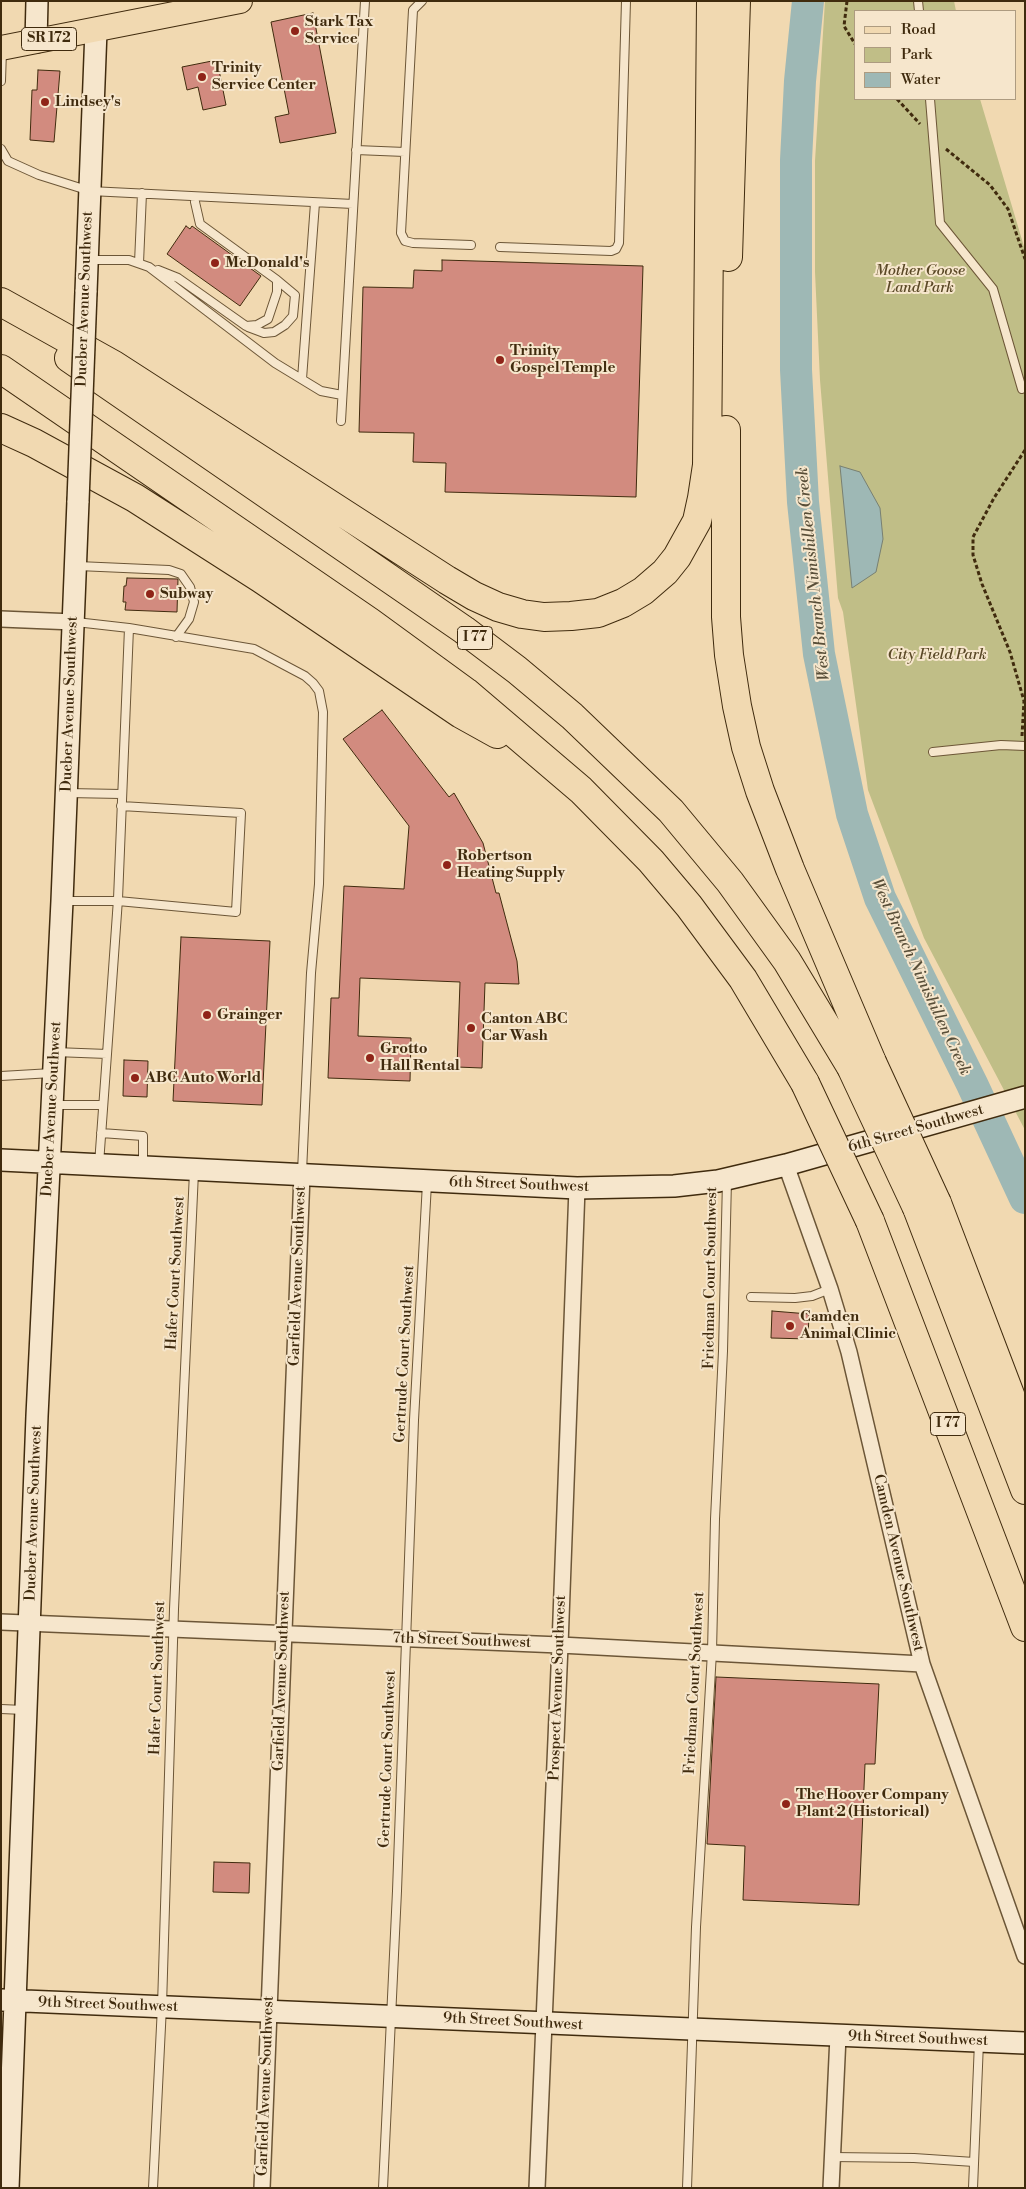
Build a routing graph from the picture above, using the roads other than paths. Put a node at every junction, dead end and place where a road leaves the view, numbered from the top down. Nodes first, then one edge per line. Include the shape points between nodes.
1 (38, 1) edge
2 (240, 1) edge
3 (364, 1) edge
4 (422, 1) edge
5 (626, 1) edge
6 (711, 1) edge
7 (736, 1) edge
8 (96, 30) junction
9 (36, 42) junction
10 (2, 48) edge
11 (1, 81) edge
12 (930, 100) edge
13 (1, 149) edge
14 (356, 150) junction
15 (405, 152) junction
16 (90, 190) junction
17 (142, 193) junction
18 (194, 202) dead end
19 (315, 203) junction
20 (353, 204) junction
21 (471, 245) dead end
22 (500, 246) dead end
23 (87, 260) junction
24 (139, 263) junction
25 (149, 267) junction
26 (277, 280) junction
27 (1, 302) edge
28 (1, 312) edge
29 (246, 326) junction
30 (1, 369) edge
31 (302, 379) junction
32 (1022, 389) dead end
33 (342, 395) junction
34 (341, 421) dead end
35 (1, 428) edge
36 (76, 566) junction
37 (1, 619) edge
38 (74, 622) junction
39 (129, 628) junction
40 (176, 637) junction
41 (1024, 746) edge
42 (933, 752) dead end
43 (548, 761) junction
44 (66, 793) junction
45 (122, 794) junction
46 (121, 806) junction
47 (62, 901) junction
48 (118, 901) junction
49 (54, 1052) junction
50 (107, 1054) junction
51 (861, 1065) junction
52 (53, 1073) junction
53 (1, 1076) edge
54 (1023, 1098) edge
55 (52, 1105) junction
56 (103, 1105) junction
57 (101, 1133) junction
58 (1, 1160) edge
59 (49, 1161) junction
60 (99, 1164) junction
61 (786, 1165) junction
62 (143, 1167) junction
63 (194, 1170) junction
64 (302, 1175) junction
65 (727, 1178) junction
66 (428, 1181) junction
67 (577, 1188) junction
68 (927, 1206) junction
69 (830, 1289) junction
70 (751, 1297) dead end
71 (1025, 1467) edge
72 (1025, 1490) edge
73 (1, 1622) edge
74 (30, 1623) junction
75 (1025, 1627) edge
76 (174, 1629) junction
77 (283, 1634) junction
78 (406, 1639) junction
79 (560, 1645) junction
80 (712, 1652) junction
81 (922, 1664) junction
82 (1, 1709) edge
83 (26, 1710) junction
84 (1025, 1956) edge
85 (8, 2001) edge
86 (162, 2006) junction
87 (270, 2011) junction
88 (391, 2016) junction
89 (545, 2024) junction
90 (693, 2030) junction
91 (838, 2036) junction
92 (979, 2042) junction
93 (1025, 2043) edge
94 (832, 2158) junction
95 (974, 2162) junction
96 (8, 2188) edge
97 (153, 2188) edge
98 (262, 2188) edge
99 (383, 2188) edge
100 (537, 2188) edge
101 (687, 2188) edge
102 (831, 2188) edge
103 (973, 2188) edge

1 - 9 street
2 - 8 main road, SR 172
3 - 14 lane
4 - 15 lane via 413,10
5 - 22 lane via 619,243 616,249
6 - 27 highway via 707,445 702,498 696,521 677,558 643,591 622,603 598,613 544,617 498,607 474,596 114,365
7 - 51 highway via 726,321 726,617 729,654 744,739 760,791
8 - 9 main road, SR 172
8 - 16 street, Dueber Avenue Southwest
9 - 10 main road, SR 172
10 - 11 lane
12 - 32 lane via 940,222 993,289
13 - 16 lane via 8,161 39,175
14 - 15 lane
14 - 20 lane
15 - 21 lane via 401,233 405,240
16 - 17 lane
16 - 23 street, Dueber Avenue Southwest
17 - 19 lane
17 - 24 lane
18 - 26 lane via 200,224
19 - 20 lane
19 - 31 lane
20 - 33 lane
23 - 24 lane
23 - 36 street, Dueber Avenue Southwest, bridge
24 - 25 lane
25 - 29 lane via 178,278
25 - 31 lane via 275,363
26 - 29 lane via 277,292 268,319
26 - 29 lane via 295,295 293,316 274,332 264,333
28 - 51 highway, I 77 via 464,630 572,716 671,811 730,882
30 - 43 highway, I 77 via 370,622 466,692
31 - 33 lane via 321,391
33 - 34 lane
35 - 43 highway via 135,498 461,714
36 - 38 street, Dueber Avenue Southwest
36 - 40 lane via 169,570 181,574 190,587 194,602 189,619
37 - 38 street
38 - 39 lane
38 - 44 street, Dueber Avenue Southwest
39 - 40 lane
39 - 45 lane
40 - 64 lane via 254,650 309,679 319,691 323,707 319,884 311,973
41 - 42 lane via 1001,745
43 - 75 highway, I 77, bridge via 615,823 689,906 743,979 805,1083 870,1221
44 - 45 lane
44 - 47 street, Dueber Avenue Southwest
45 - 46 lane
46 - 48 lane
46 - 48 lane via 241,813 236,912
47 - 48 lane
47 - 49 street, Dueber Avenue Southwest
48 - 50 lane
49 - 50 lane
49 - 52 street, Dueber Avenue Southwest
50 - 56 lane
51 - 68 highway, I 77, bridge
52 - 53 lane
52 - 55 street, Dueber Avenue Southwest
54 - 61 street, 6th Street Southwest
55 - 56 lane
55 - 59 street, Dueber Avenue Southwest
56 - 57 lane
57 - 60 lane
57 - 62 lane via 143,1136
58 - 59 street, 6th Street Southwest
59 - 60 street, 6th Street Southwest
59 - 74 street, Dueber Avenue Southwest
60 - 62 street, 6th Street Southwest
61 - 65 street, 6th Street Southwest
61 - 69 street, Camden Avenue Southwest
62 - 63 street, 6th Street Southwest
63 - 64 street, 6th Street Southwest
63 - 76 lane, Hafer Court Southwest
64 - 66 street, 6th Street Southwest
64 - 77 street, Garfield Avenue Southwest
65 - 67 street, 6th Street Southwest via 674,1186
65 - 80 lane, Friedman Court Southwest
66 - 67 street, 6th Street Southwest
66 - 78 lane, Gertrude Court Southwest via 414,1420
67 - 79 street, Prospect Avenue Southwest
68 - 71 highway via 1014,1405
68 - 72 highway, I 77
69 - 70 lane via 795,1298
69 - 81 street, Camden Avenue Southwest via 849,1352
73 - 74 street, 7th Street Southwest
74 - 76 street, 7th Street Southwest
74 - 83 street, Dueber Avenue Southwest
76 - 77 street, 7th Street Southwest
76 - 86 lane, Hafer Court Southwest
77 - 78 street, 7th Street Southwest
77 - 87 street, Garfield Avenue Southwest
78 - 79 street, 7th Street Southwest
78 - 88 lane, Gertrude Court Southwest
79 - 80 street, 7th Street Southwest
79 - 89 street, Prospect Avenue Southwest
80 - 81 street, 7th Street Southwest
80 - 90 lane, Friedman Court Southwest
81 - 84 street, Camden Avenue Southwest
82 - 83 lane
83 - 85 street, Dueber Avenue Southwest
85 - 86 street, 9th Street Southwest
85 - 96 street, Dueber Avenue Southwest
86 - 87 street, 9th Street Southwest
86 - 97 lane, Hafer Court Southwest
87 - 88 street, 9th Street Southwest
87 - 98 street, Garfield Avenue Southwest
88 - 89 street, 9th Street Southwest
88 - 99 lane, Gertrude Court Southwest
89 - 90 street, 9th Street Southwest
89 - 100 street, Prospect Avenue Southwest
90 - 91 street, 9th Street Southwest
90 - 101 lane, Friedman Court Southwest
91 - 92 street, 9th Street Southwest
91 - 94 street
92 - 93 street, 9th Street Southwest
92 - 95 lane
94 - 95 lane
94 - 102 street
95 - 103 lane

